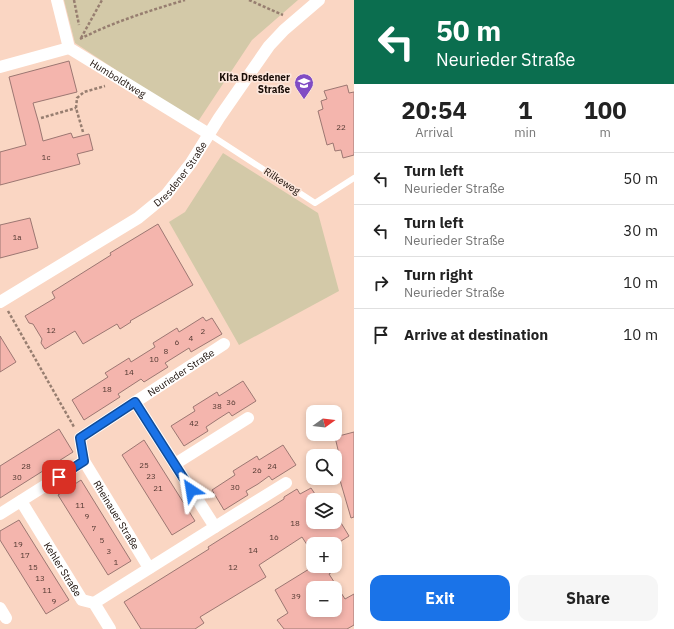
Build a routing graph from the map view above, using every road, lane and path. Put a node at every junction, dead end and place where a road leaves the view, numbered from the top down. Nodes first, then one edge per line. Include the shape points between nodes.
1 (57, 0) edge
2 (74, 0) edge
3 (102, 0) edge
4 (185, 0) edge
5 (249, 0) edge
6 (319, 0) edge
7 (295, 21) junction
8 (81, 38) junction
9 (69, 48) junction
10 (0, 67) edge
11 (123, 81) junction
12 (76, 108) junction
13 (41, 118) dead end
14 (83, 132) dead end
15 (209, 134) junction
16 (354, 178) edge
17 (1, 301) edge
18 (224, 344) dead end
19 (135, 402) junction
20 (248, 418) dead end
21 (80, 438) junction
22 (84, 461) junction
23 (175, 464) junction
24 (286, 483) dead end
25 (21, 501) junction
26 (0, 514) edge
27 (215, 527) junction
28 (149, 568) junction
29 (94, 603) junction
30 (110, 629) edge

1 - 9 street
2 - 8 path
3 - 8 path
4 - 8 path via 137,15
5 - 7 path
6 - 7 street, Dresdener Straße
7 - 15 street, Dresdener Straße via 258,61
9 - 10 street
9 - 11 street, Humboldtweg
11 - 12 path via 84,92 77,98
11 - 15 street, Humboldtweg
12 - 13 path
12 - 14 path
15 - 16 lane, Rilkeweg via 315,203
15 - 17 street, Dresdener Straße via 171,189 151,208
17 - 21 path
18 - 19 street, Neurieder Straße
19 - 21 street, Neurieder Straße
19 - 23 street
20 - 23 street
21 - 22 street
22 - 25 street
22 - 28 street, Rheinauer Straße
23 - 27 street
24 - 27 street
25 - 26 street
25 - 29 street, Kehler Straße via 82,600
27 - 28 street
28 - 29 street
29 - 30 street, Kehler Straße

